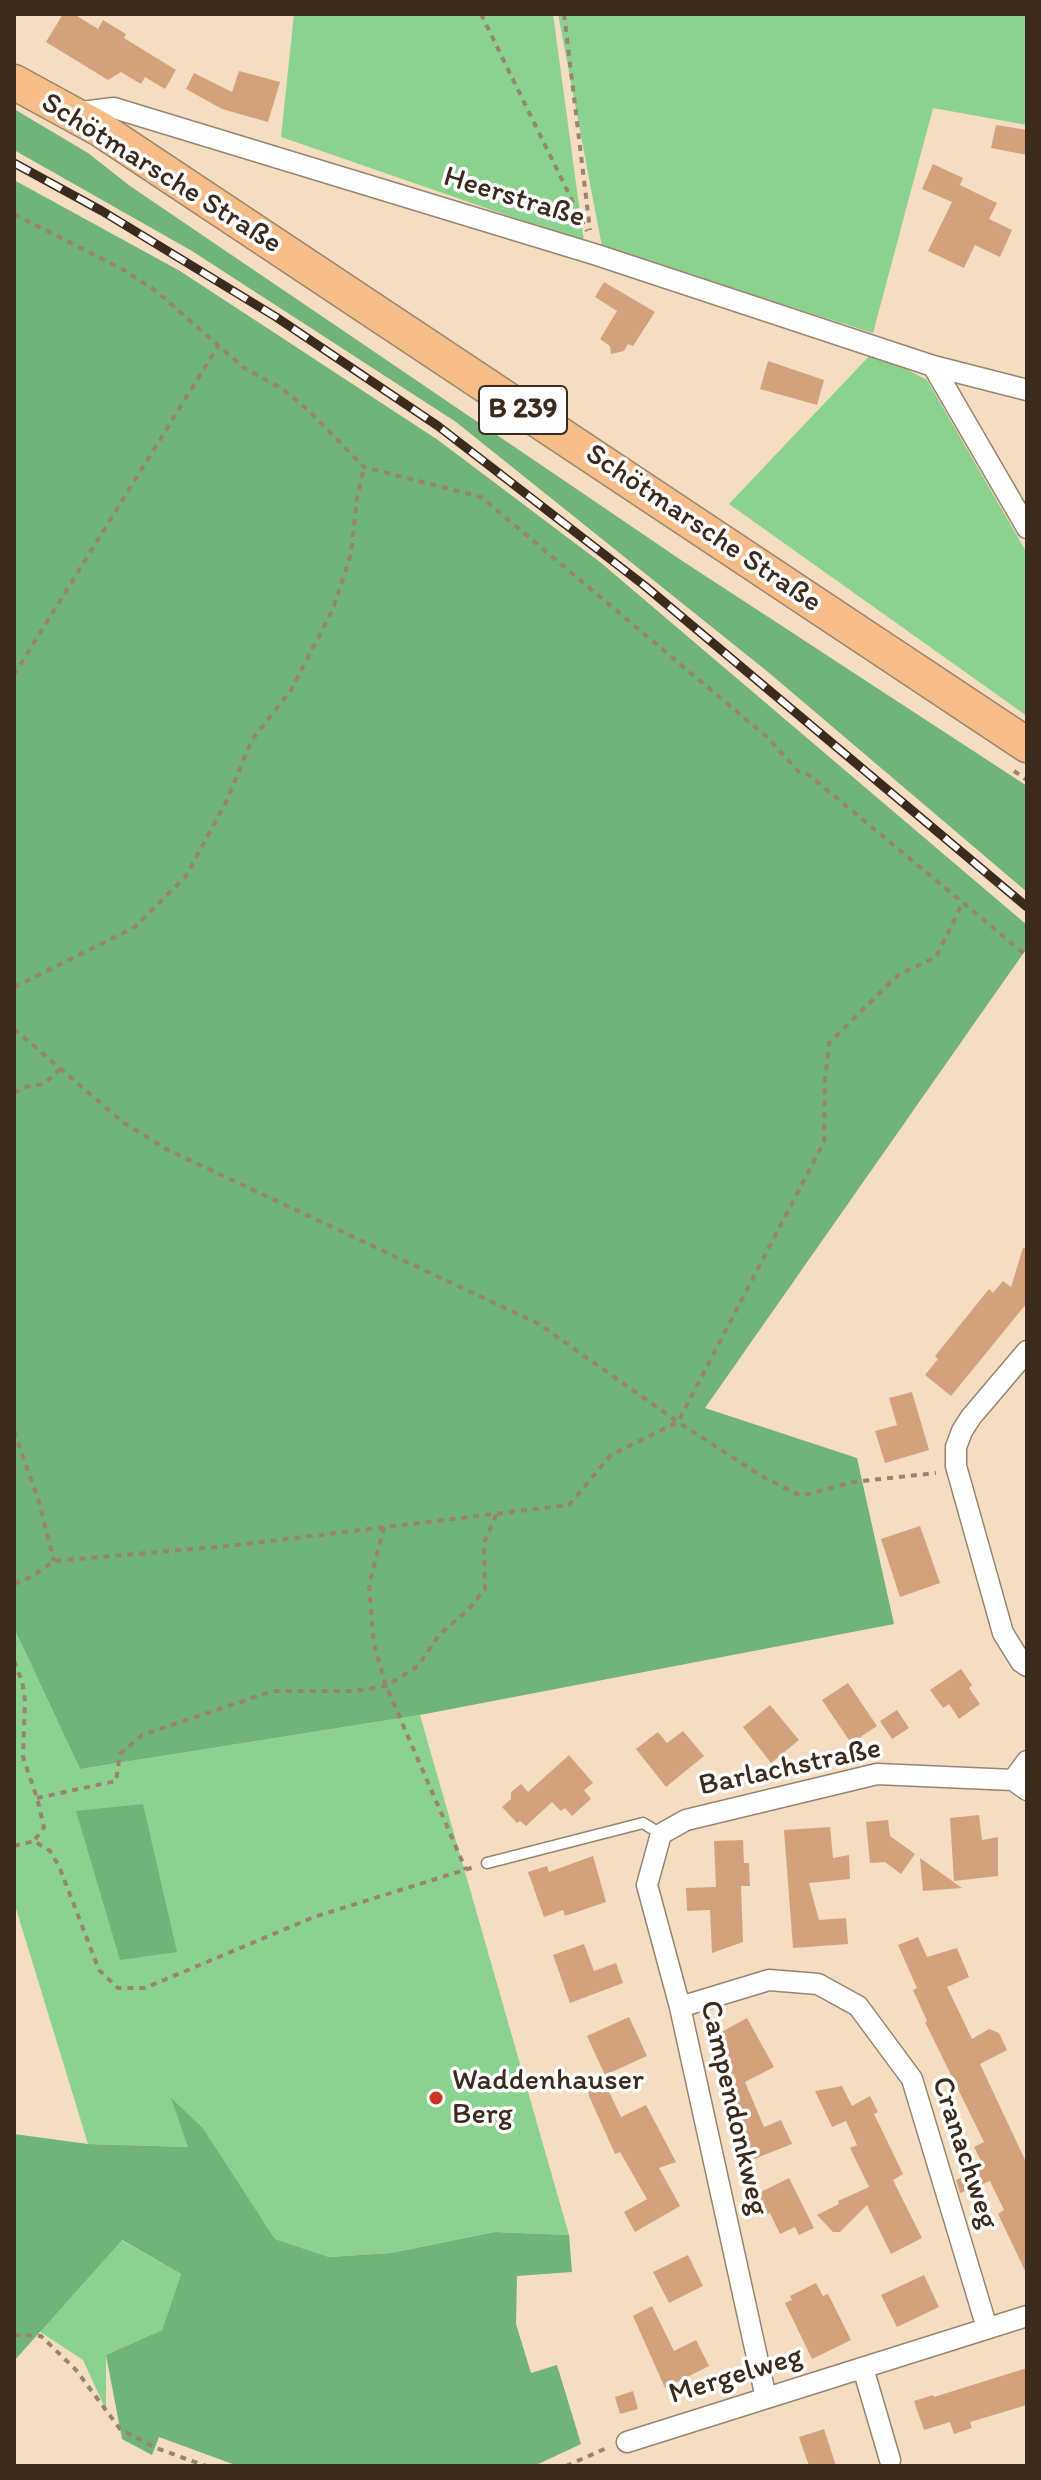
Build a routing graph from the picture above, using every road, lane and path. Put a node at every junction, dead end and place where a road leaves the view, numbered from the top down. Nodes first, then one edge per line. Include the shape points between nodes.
1 (481, 14) edge
2 (564, 14) edge
3 (14, 82) edge
4 (73, 113) junction
5 (14, 214) edge
6 (218, 346) junction
7 (933, 366) junction
8 (1027, 390) edge
9 (364, 467) junction
10 (1027, 528) edge
11 (14, 675) edge
12 (1027, 745) edge
13 (963, 902) junction
14 (1027, 956) edge
15 (14, 987) edge
16 (14, 1029) edge
17 (61, 1069) junction
18 (14, 1093) edge
19 (1027, 1351) edge
20 (678, 1422) junction
21 (14, 1431) edge
22 (956, 1466) junction
23 (497, 1513) junction
24 (384, 1527) junction
25 (54, 1561) junction
26 (14, 1584) edge
27 (14, 1661) edge
28 (1027, 1666) edge
29 (386, 1686) junction
30 (1027, 1761) edge
31 (1020, 1785) edge
32 (37, 1798) junction
33 (661, 1834) junction
34 (34, 1841) junction
35 (14, 1846) edge
36 (487, 1863) joint
37 (466, 1870) junction
38 (680, 2007) junction
39 (1027, 2316) edge
40 (987, 2328) junction
41 (14, 2335) edge
42 (863, 2368) junction
43 (766, 2398) junction
44 (627, 2442) joint
45 (890, 2460) dead end
46 (206, 2466) edge
47 (566, 2466) edge

1 - 2 path via 591,238
3 - 4 main road, Schötmarsche Straße / B 239
4 - 7 street, Heerstraße via 114,108 582,251
4 - 12 main road, Schötmarsche Straße / B 239
5 - 6 path via 122,269 156,291
6 - 9 path via 281,388
6 - 11 path
7 - 8 street, Heerstraße
7 - 10 street
9 - 13 path via 481,497 767,737 799,772
9 - 15 path via 351,554 333,609 291,690 252,740 186,876 135,927
13 - 14 path
13 - 20 path via 936,957 898,975 829,1043 824,1142
16 - 17 path
17 - 18 path via 44,1084
17 - 20 path via 124,1123 168,1150 539,1324
19 - 22 street via 962,1431
20 - 22 path via 801,1496
20 - 23 path via 611,1455 569,1505
21 - 25 path
22 - 28 street via 1003,1633
23 - 24 path
23 - 29 path via 484,1543 485,1589 439,1635 418,1666
24 - 25 path
24 - 29 path via 369,1585 374,1644
25 - 26 path
27 - 32 path via 25,1700 23,1757
29 - 32 path via 273,1691 142,1735 120,1754 116,1781
29 - 37 path
30 - 31 street
31 - 33 street, Barlachstraße via 877,1774 686,1820
32 - 34 path via 44,1827
33 - 36 lane via 643,1823
33 - 38 street, Campendonkweg via 647,1885
34 - 35 path
34 - 37 path via 50,1851 59,1866 99,1970 118,1988 145,1988 314,1917
36 - 37 path
38 - 40 street, Cranachweg via 769,1980 818,1984 858,2006 912,2079
38 - 43 street, Campendonkweg
39 - 40 street, Mergelweg
40 - 42 street, Mergelweg
41 - 46 path via 41,2336 76,2370 120,2429
42 - 43 street, Mergelweg
42 - 45 street
43 - 44 street, Mergelweg
44 - 47 path

